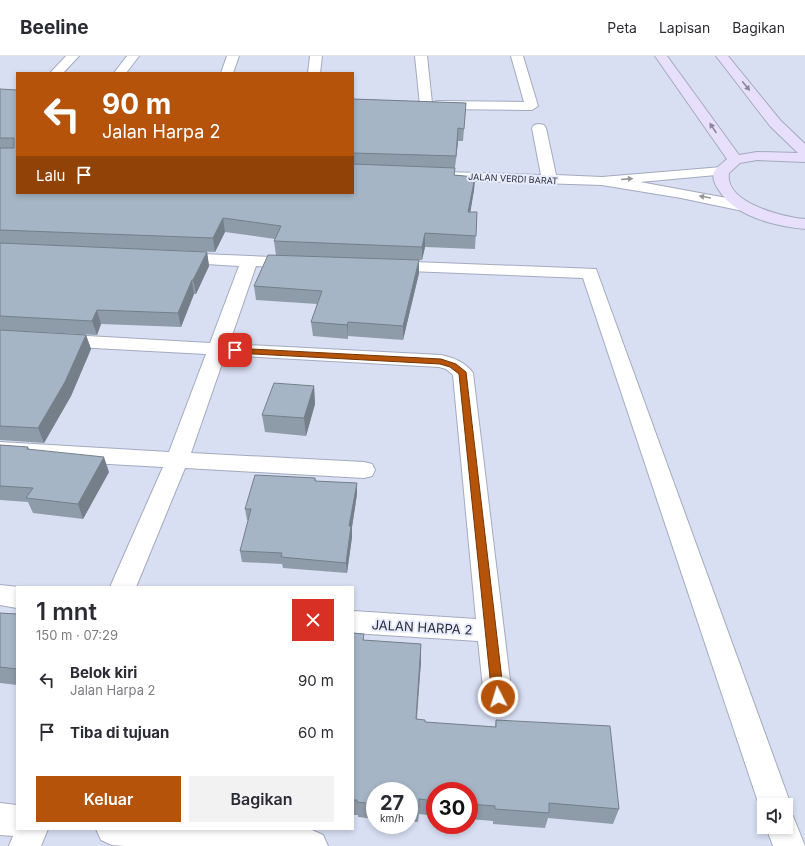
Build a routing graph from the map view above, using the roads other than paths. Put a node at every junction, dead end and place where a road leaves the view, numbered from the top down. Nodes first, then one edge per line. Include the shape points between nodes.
1 (73, 56) edge
2 (133, 56) edge
3 (232, 56) edge
4 (316, 56) edge
5 (421, 56) edge
6 (517, 56) edge
7 (661, 56) edge
8 (722, 56) edge
9 (57, 72) edge
10 (121, 72) edge
11 (227, 72) edge
12 (314, 72) edge
13 (411, 105) edge
14 (426, 105) junction
15 (539, 128) dead end
16 (805, 152) edge
17 (805, 158) edge
18 (735, 160) junction
19 (722, 171) junction
20 (432, 175) edge
21 (550, 180) junction
22 (602, 181) junction
23 (743, 206) junction
24 (801, 224) edge
25 (805, 238) edge
26 (164, 258) edge
27 (250, 262) junction
28 (312, 264) edge
29 (374, 266) edge
30 (0, 337) edge
31 (219, 349) junction
32 (0, 450) edge
33 (177, 461) junction
34 (364, 470) dead end
35 (123, 586) edge
36 (0, 595) edge
37 (16, 597) edge
38 (354, 622) edge
39 (491, 631) junction
40 (498, 697) dead end
41 (773, 798) edge
42 (0, 819) edge
43 (16, 821) edge
44 (32, 830) edge
45 (124, 830) edge
46 (785, 834) edge
47 (25, 846) edge
48 (312, 846) edge
49 (789, 846) edge

1 - 9 street
2 - 10 street
3 - 11 street
4 - 12 street
5 - 14 street
6 - 14 street via 533,110
18 -> 7 main road
8 -> 16 main road via 775,123
13 - 14 street
15 - 21 street
17 - 18 main road via 757,156
18 - 19 main road
22 -> 19 street, JALAN VERDI BARAT
19 - 23 main road via 721,182 729,194
20 - 21 street, JALAN VERDI BARAT
21 - 22 street, JALAN VERDI BARAT
23 -> 22 street, JALAN VERDI BARAT via 682,193
23 - 24 main road
24 - 25 main road
26 - 27 street
27 - 28 street
27 - 31 street
29 - 41 street via 590,273
30 - 31 street
31 - 33 street
31 - 39 street via 441,361 453,365 463,374
32 - 33 street
33 - 34 street
33 - 35 street
36 - 37 street
38 - 39 street, JALAN HARPA 2
39 - 40 street
42 - 43 street
44 - 47 street
45 - 48 street
46 - 49 street

